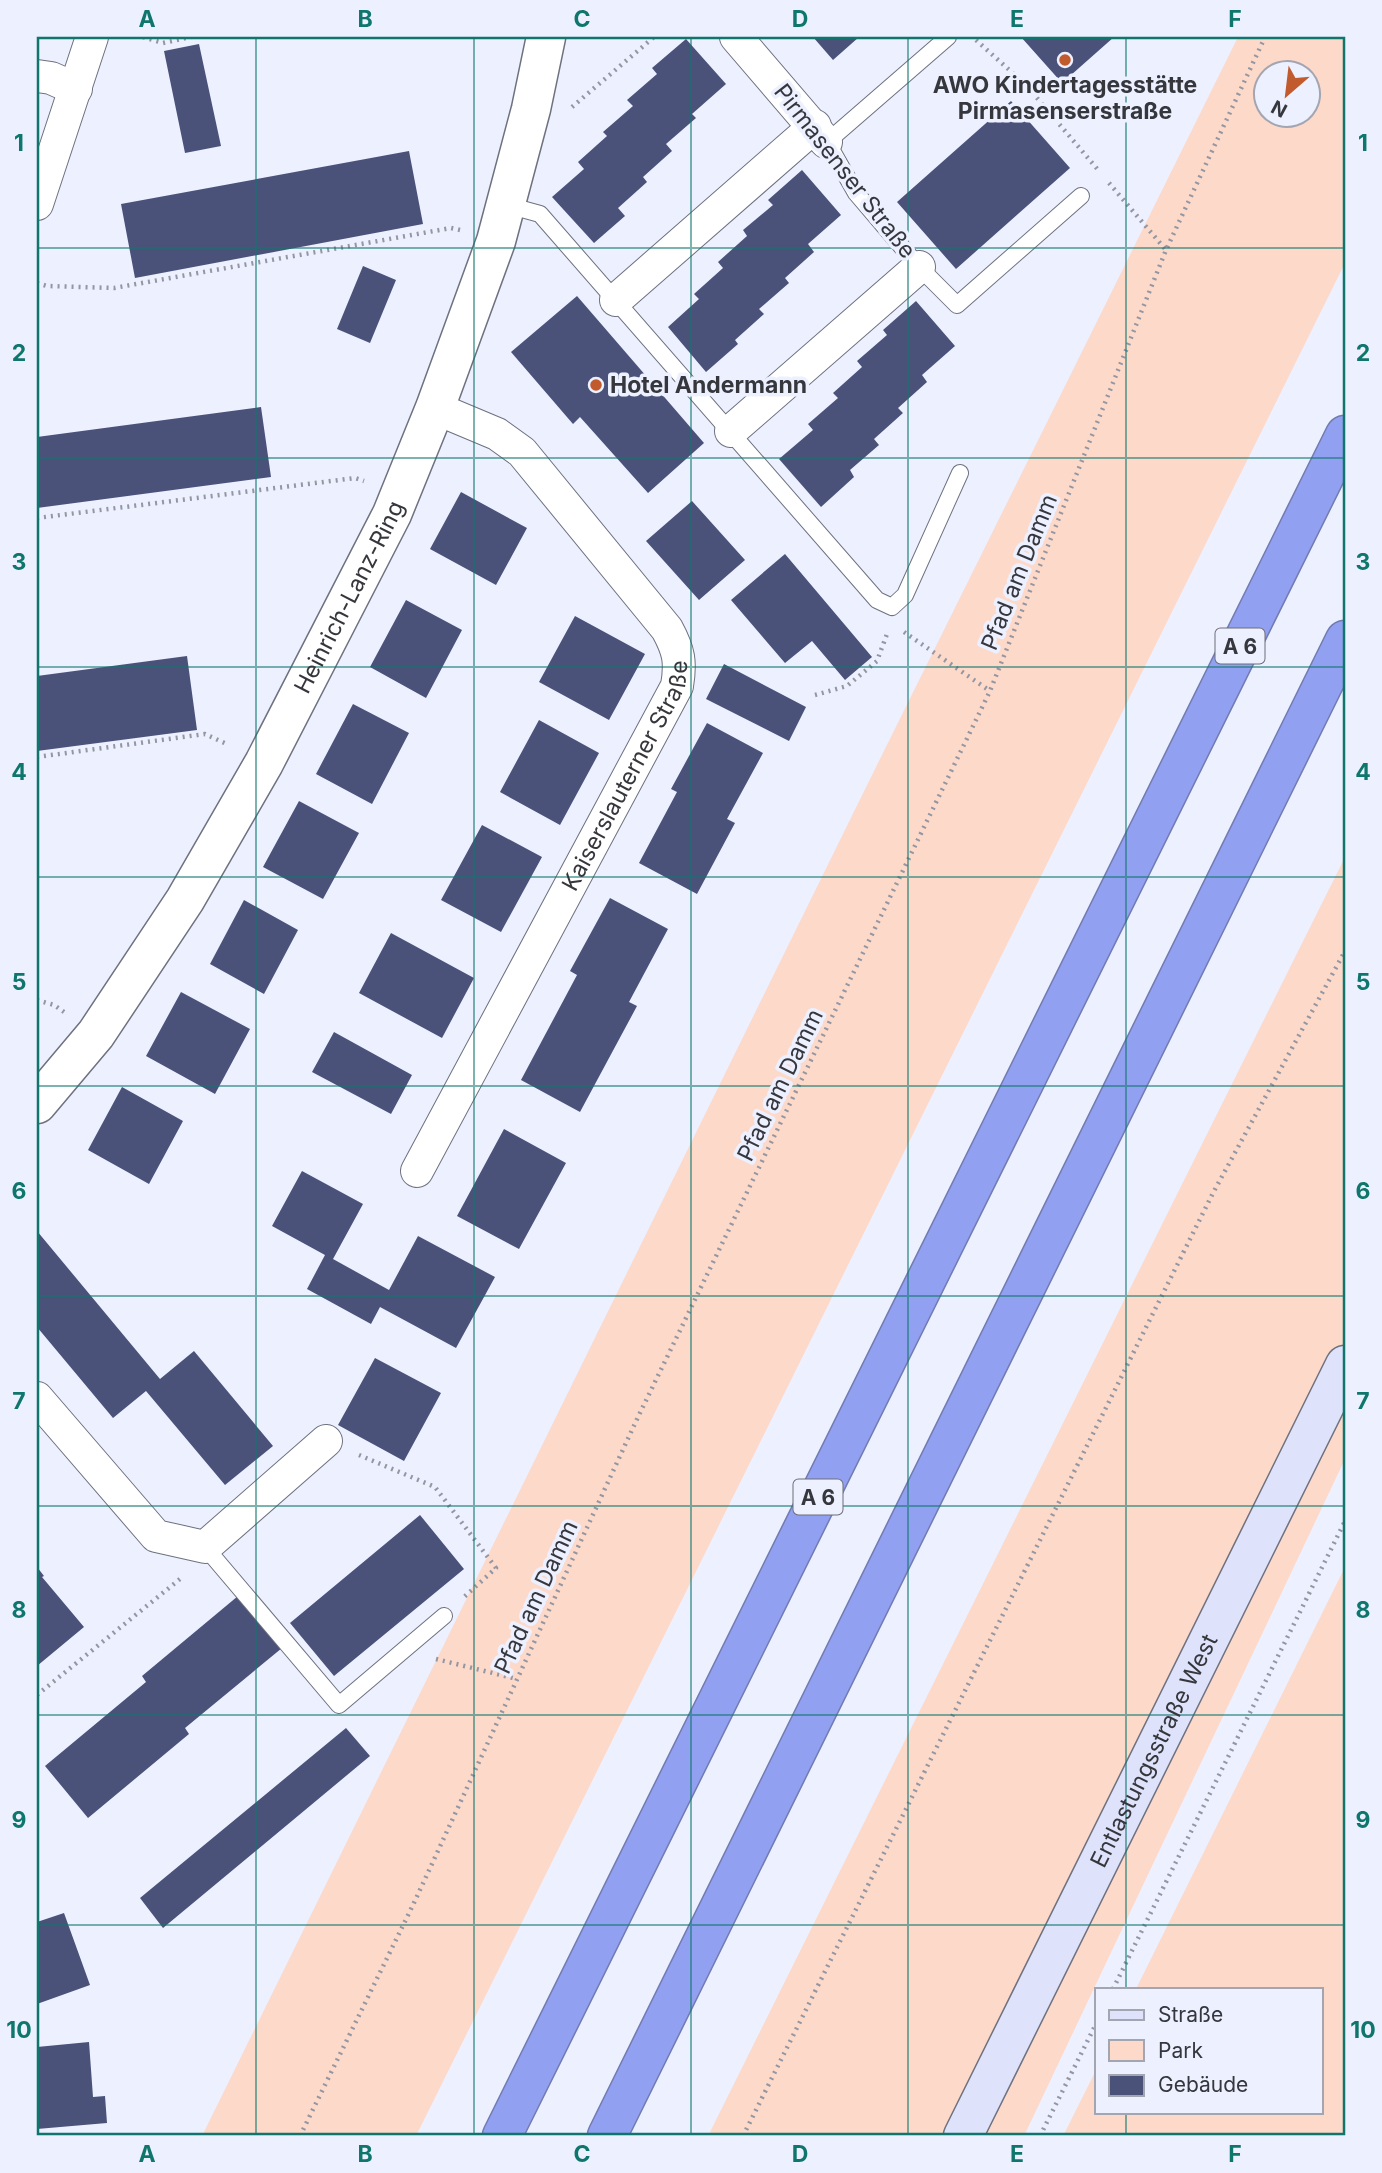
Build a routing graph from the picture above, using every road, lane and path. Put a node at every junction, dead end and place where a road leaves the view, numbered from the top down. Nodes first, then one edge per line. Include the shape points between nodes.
1 (92, 37) edge
2 (143, 37) edge
3 (191, 37) edge
4 (545, 37) edge
5 (654, 37) edge
6 (736, 37) edge
7 (948, 37) edge
8 (973, 37) edge
9 (1265, 37) edge
10 (37, 76) edge
11 (76, 89) junction
12 (531, 109) junction
13 (821, 134) junction
14 (1081, 196) dead end
15 (37, 204) edge
16 (507, 205) junction
17 (496, 241) junction
18 (1166, 250) junction
19 (919, 267) junction
20 (37, 283) edge
21 (616, 300) junction
22 (435, 408) junction
23 (731, 431) junction
24 (1345, 435) edge
25 (960, 473) dead end
26 (401, 496) junction
27 (37, 518) edge
28 (892, 615) junction
29 (1345, 640) edge
30 (990, 691) junction
31 (815, 695) dead end
32 (37, 757) edge
33 (264, 763) junction
34 (1345, 951) edge
35 (37, 1104) edge
36 (417, 1171) dead end
37 (1345, 1365) edge
38 (37, 1398) edge
39 (326, 1441) joint
40 (1345, 1521) edge
41 (208, 1550) junction
42 (444, 1616) junction
43 (517, 1679) junction
44 (37, 1695) edge
45 (1113, 1988) edge
46 (1095, 2026) edge
47 (300, 2136) edge
48 (502, 2136) edge
49 (607, 2136) edge
50 (743, 2136) edge
51 (963, 2136) edge
52 (1040, 2136) edge

1 - 11 street
2 - 3 path via 163,43
4 - 12 street, Heinrich-Lanz-Ring
5 - 12 path via 568,111
6 - 13 street, Pirmasenser Straße
7 - 13 lane
8 - 18 path via 1026,85
9 - 18 path, Pfad am Damm
10 - 11 street
11 - 15 street
12 - 16 street, Heinrich-Lanz-Ring
13 - 19 lane, Pirmasenser Straße via 856,194
13 - 21 street
14 - 19 lane, Pirmasenser Straße via 957,305
16 - 17 street, Heinrich-Lanz-Ring
16 - 21 lane via 540,214
17 - 20 path via 451,228 114,288
17 - 22 street, Heinrich-Lanz-Ring
18 - 30 path, Pfad am Damm
19 - 23 street
21 - 23 lane
22 - 26 street, Heinrich-Lanz-Ring
22 - 36 street, Kaiserslauterner Straße via 497,434 522,452 667,629 680,668 677,686
23 - 28 lane
24 - 48 highway, A 6
25 - 28 lane
26 - 27 path via 355,478
26 - 33 street, Heinrich-Lanz-Ring
28 - 30 path
28 - 31 path via 877,662 847,686
29 - 49 highway
30 - 43 path, Pfad am Damm via 638,1417
32 - 33 path via 205,734
33 - 35 street, Heinrich-Lanz-Ring via 185,900 104,1023
34 - 50 path via 1213,1193
37 - 51 main road, Entlastungsstraße West
38 - 41 street via 156,1536
39 - 41 street
39 - 42 path via 435,1487 496,1568
40 - 45 path
41 - 42 lane via 339,1704
41 - 44 path
42 - 43 path via 429,1657
43 - 47 path, Pfad am Damm
46 - 52 path

